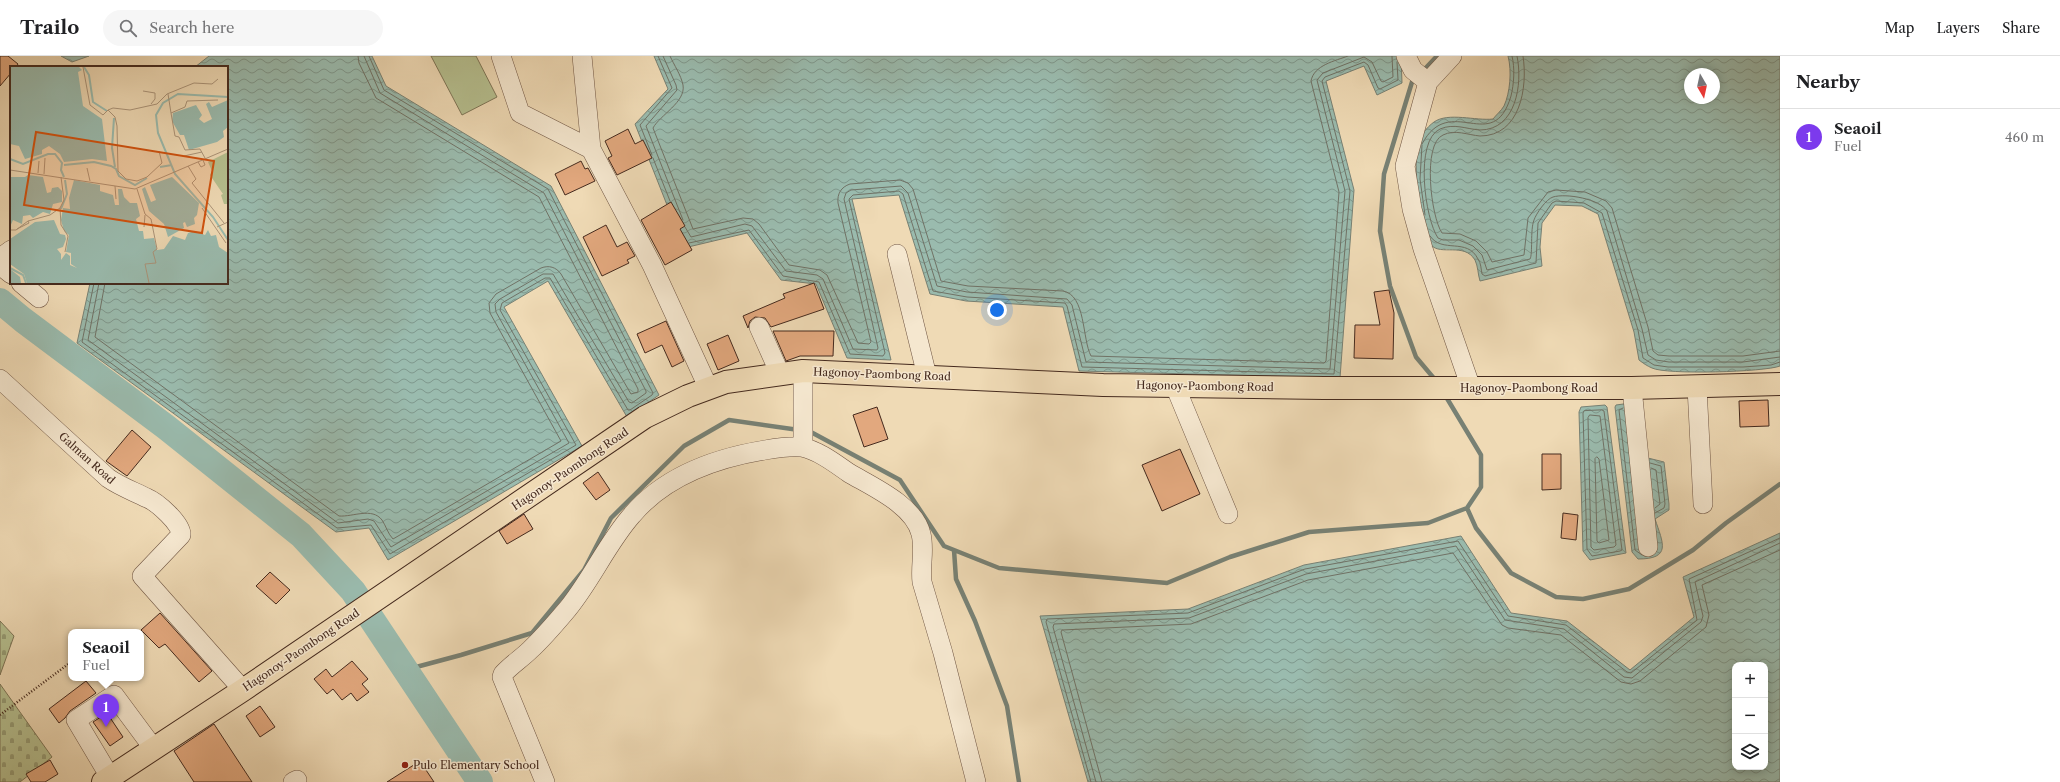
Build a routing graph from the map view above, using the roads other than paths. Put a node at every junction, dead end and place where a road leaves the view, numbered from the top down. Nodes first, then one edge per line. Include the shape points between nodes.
1 (501, 56) edge
2 (582, 56) edge
3 (1452, 56) edge
4 (1418, 72) edge
5 (592, 149) junction
6 (10, 251) edge
7 (897, 254) dead end
8 (0, 258) edge
9 (0, 265) edge
10 (10, 273) edge
11 (22, 284) edge
12 (39, 298) dead end
13 (759, 328) dead end
14 (803, 371) junction
15 (780, 374) junction
16 (927, 376) junction
17 (0, 378) edge
18 (1780, 384) edge
19 (1175, 386) junction
20 (1697, 386) junction
21 (708, 387) junction
22 (1632, 388) junction
23 (1465, 389) junction
24 (803, 433) junction
25 (1703, 504) dead end
26 (1228, 514) dead end
27 (1648, 547) dead end
28 (243, 690) junction
29 (154, 749) junction
30 (106, 780) edge
31 (545, 782) edge
32 (976, 782) edge

1 - 5 street via 520,113
2 - 5 street
3 - 4 street
4 - 23 street via 1404,166 1412,210
5 - 21 street via 652,265
6 - 8 street
7 - 16 street
9 - 10 street
11 - 12 street
13 - 15 street
14 - 15 main road, Hagonoy-Paombong Road
14 - 16 main road, Hagonoy-Paombong Road
14 - 24 street
15 - 21 main road, Hagonoy-Paombong Road
16 - 19 main road, Hagonoy-Paombong Road
17 - 28 street, Galman Road via 108,478 119,486 156,503 182,530 181,535 142,576
18 - 20 main road, Hagonoy-Paombong Road
19 - 23 main road, Hagonoy-Paombong Road
19 - 26 street
20 - 22 main road, Hagonoy-Paombong Road
20 - 25 street
21 - 28 main road, Hagonoy-Paombong Road via 662,407 645,418
22 - 23 main road, Hagonoy-Paombong Road
22 - 27 street
24 - 31 street via 771,449 722,459 682,476 647,499 631,516 566,612 504,674 502,677
24 - 32 street via 838,466 903,507 914,517 921,533 923,549 920,572 922,582 943,652
28 - 29 main road, Hagonoy-Paombong Road
29 - 30 main road, Hagonoy-Paombong Road
29 - 30 street via 114,696 76,720

